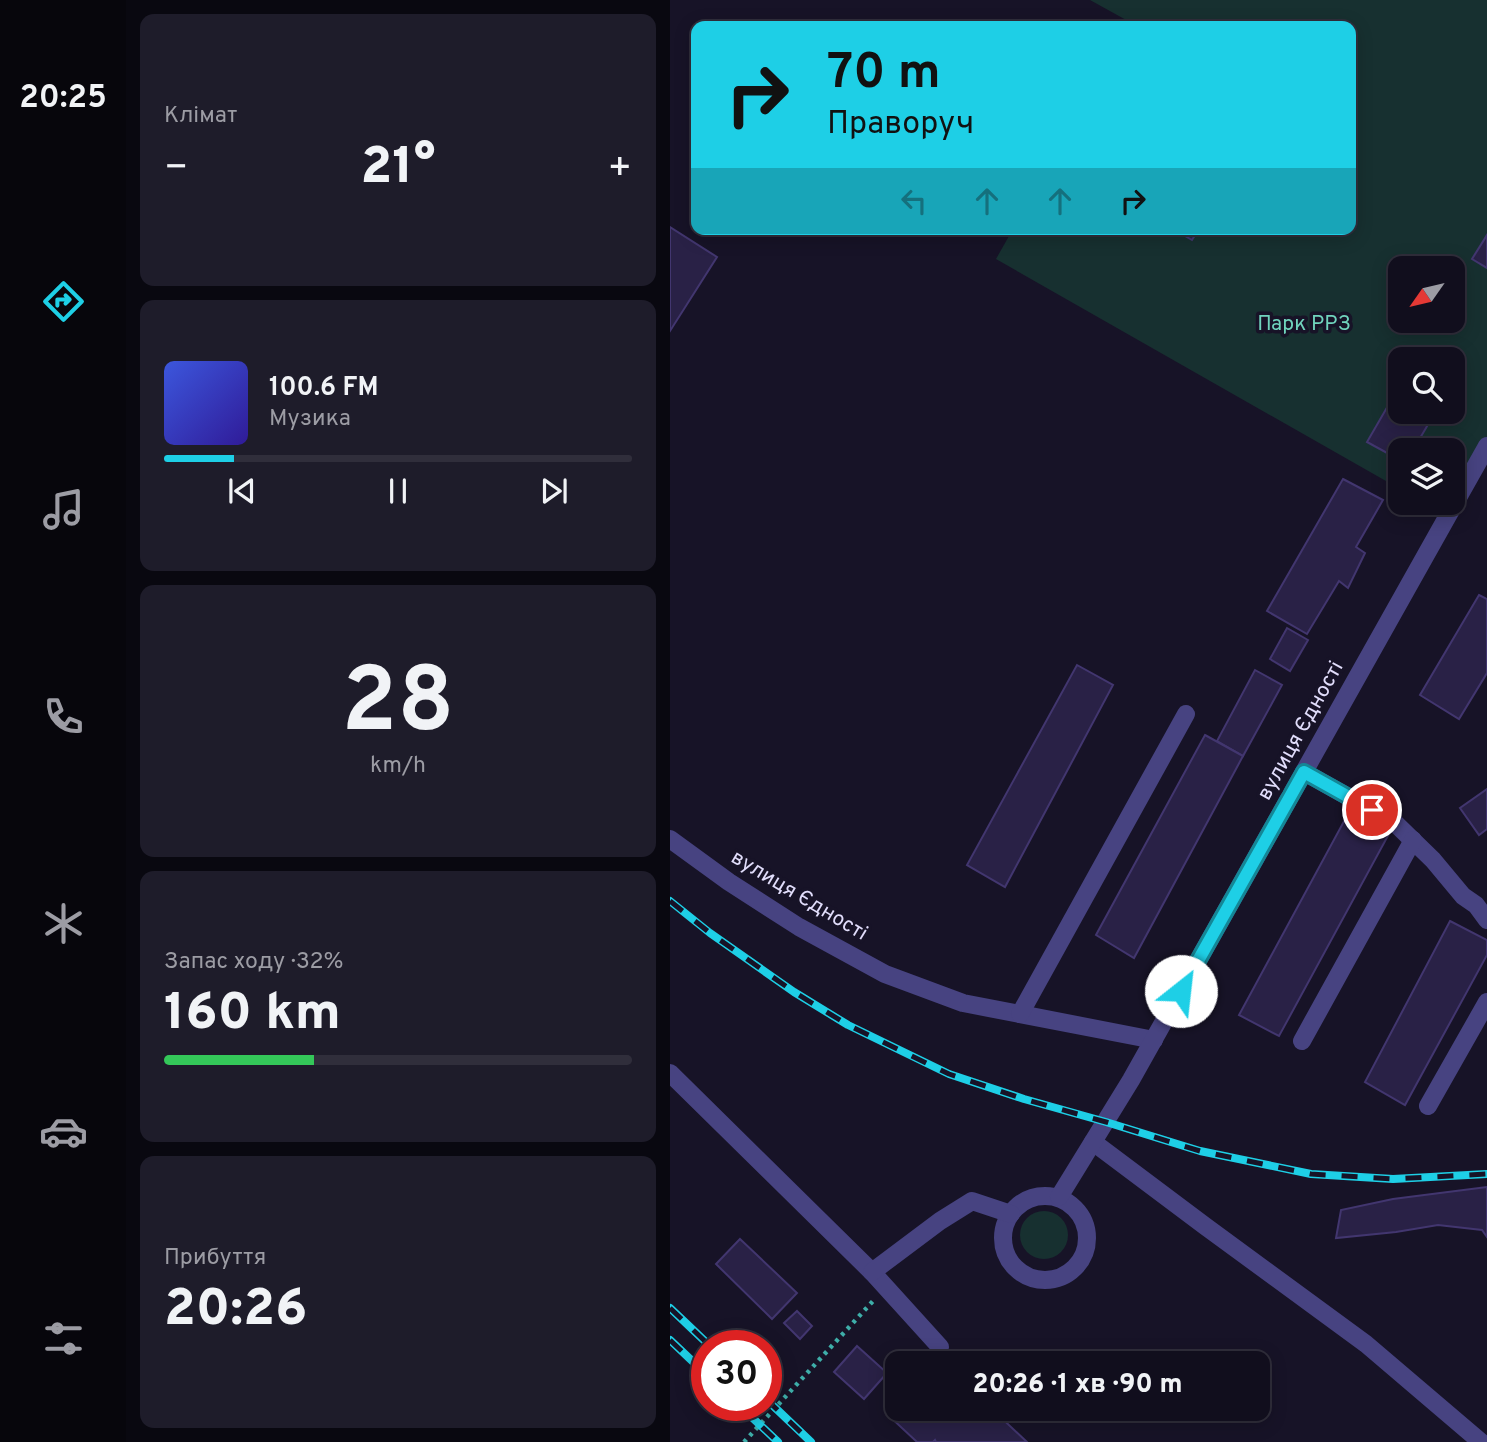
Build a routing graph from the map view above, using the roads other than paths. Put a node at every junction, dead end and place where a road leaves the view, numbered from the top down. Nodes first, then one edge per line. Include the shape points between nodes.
1 (1487, 446) edge
2 (1186, 714) dead end
3 (1304, 772) junction
4 (670, 839) edge
5 (1413, 840) junction
6 (1483, 908) edge
7 (1487, 1002) edge
8 (1020, 1014) junction
9 (1154, 1040) junction
10 (1302, 1041) dead end
11 (670, 1073) edge
12 (1428, 1106) dead end
13 (1093, 1142) junction
14 (1059, 1197) junction
15 (1011, 1213) junction
16 (872, 1272) junction
17 (940, 1347) dead end
18 (1481, 1442) edge

1 - 3 street, вулиця Єдності
2 - 8 street
3 - 5 street via 1395,823
3 - 9 street, вулиця Єдності
4 - 8 street, вулиця Єдності via 728,882 885,974 963,1003
5 - 6 street via 1463,896
5 - 10 street
7 - 12 street
8 - 9 street, вулиця Єдності
9 - 13 street, вулиця Єдності
11 - 16 street
13 - 14 street, вулиця Єдності
13 - 18 street via 1366,1344
14 - 15 street via 1027,1199
14 - 15 street via 1082,1215 1088,1244 1082,1260 1059,1278 1030,1278 1011,1263 1002,1235
15 - 16 street via 972,1201
16 - 17 street

